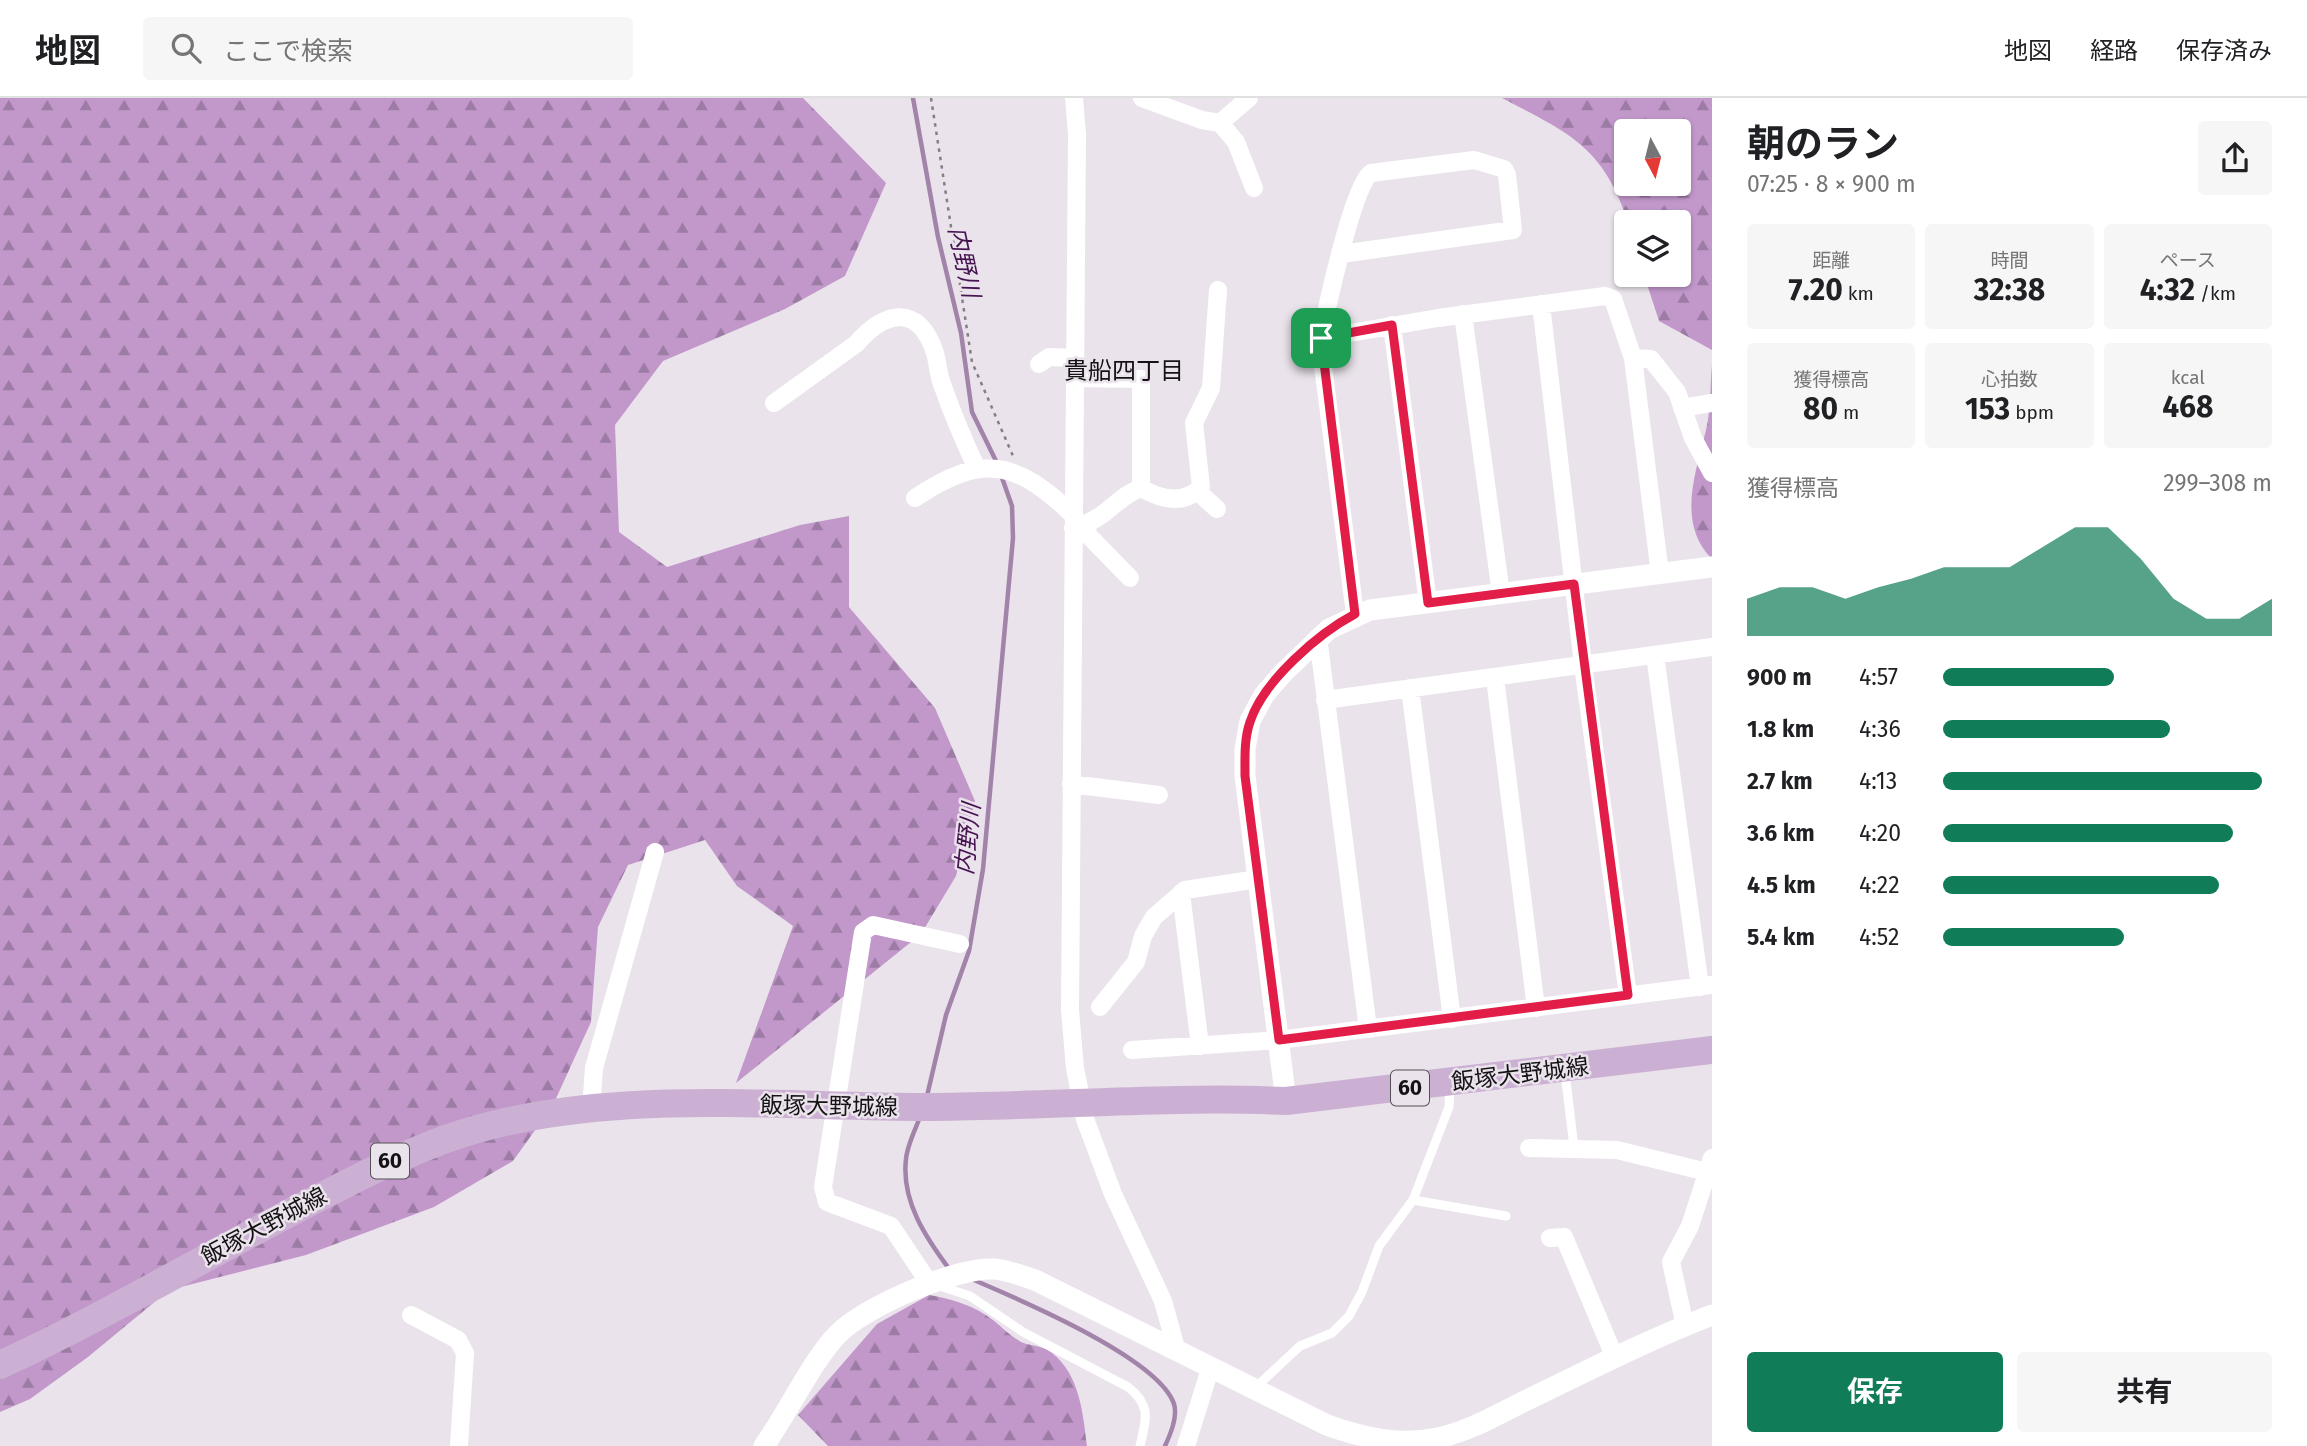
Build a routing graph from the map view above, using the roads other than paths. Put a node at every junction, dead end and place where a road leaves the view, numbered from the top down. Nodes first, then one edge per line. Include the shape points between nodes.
1 (1074, 98) edge
2 (1142, 98) edge
3 (1249, 98) edge
4 (1220, 123) junction
5 (1254, 188) dead end
6 (1341, 254) junction
7 (1218, 290) dead end
8 (1541, 304) junction
9 (1463, 314) junction
10 (1392, 325) junction
11 (1321, 338) junction
12 (1074, 358) junction
13 (1633, 358) junction
14 (1039, 364) dead end
15 (1074, 378) junction
16 (1712, 402) edge
17 (774, 403) dead end
18 (1682, 408) junction
19 (981, 468) junction
20 (1712, 472) edge
21 (1141, 488) junction
22 (1197, 491) junction
23 (915, 498) dead end
24 (1217, 509) dead end
25 (1078, 522) junction
26 (1712, 567) edge
27 (1660, 574) junction
28 (1130, 578) dead end
29 (1574, 584) junction
30 (1501, 594) junction
31 (1428, 603) junction
32 (1355, 614) junction
33 (1318, 637) junction
34 (1712, 647) edge
35 (1655, 655) junction
36 (1583, 665) junction
37 (1495, 678) junction
38 (1410, 688) junction
39 (1325, 700) junction
40 (1071, 785) junction
41 (1159, 795) dead end
42 (655, 852) dead end
43 (1258, 879) junction
44 (1181, 893) junction
45 (960, 944) dead end
46 (1706, 986) edge
47 (1628, 995) junction
48 (1100, 1007) dead end
49 (1536, 1008) junction
50 (1451, 1019) junction
51 (1368, 1029) junction
52 (1279, 1040) junction
53 (1199, 1046) junction
54 (1132, 1050) dead end
55 (1712, 1050) edge
56 (1565, 1068) junction
57 (1450, 1083) junction
58 (1286, 1101) junction
59 (591, 1108) junction
60 (1529, 1147) dead end
61 (1574, 1147) junction
62 (1710, 1166) edge
63 (1413, 1200) junction
64 (1506, 1216) dead end
65 (1550, 1238) dead end
66 (936, 1280) junction
67 (411, 1315) dead end
68 (1712, 1315) edge
69 (1685, 1326) junction
70 (1176, 1348) junction
71 (1615, 1358) junction
72 (0, 1365) edge
73 (1211, 1366) junction
74 (1256, 1387) junction
75 (1437, 1442) edge
76 (459, 1446) edge
77 (764, 1446) edge
78 (1140, 1446) edge
79 (1186, 1446) edge

1 - 12 street
2 - 4 street via 1202,121
3 - 4 street
4 - 5 street via 1236,142
6 - 6 street via 1360,183 1371,173 1474,160 1504,169 1507,175 1513,230
6 - 11 street
7 - 22 street via 1211,388 1194,423 1202,479
8 - 9 street
8 - 13 street via 1605,296 1614,299
8 - 29 street
9 - 10 street
9 - 30 street
10 - 11 street
10 - 31 street
11 - 32 street
12 - 14 street via 1049,357
12 - 15 street
13 - 18 street via 1651,359 1677,392
13 - 27 street
15 - 21 street via 1140,379
15 - 25 street
16 - 18 street
17 - 19 street via 856,344 867,331 902,316 915,319 926,331 948,401
18 - 20 street
19 - 23 street via 942,480
19 - 25 street via 1020,474 1043,486
21 - 22 street via 1168,500
21 - 25 street via 1129,492 1107,514
22 - 24 street
25 - 28 street
25 - 40 street
26 - 27 street
27 - 29 street
29 - 30 street
29 - 36 street
30 - 31 street
31 - 32 street
32 - 33 street
33 - 39 street
33 - 43 street via 1264,695 1250,721 1245,776
34 - 35 street
35 - 36 street
35 - 46 street
36 - 37 street
36 - 47 street
37 - 38 street
37 - 49 street
38 - 39 street
38 - 50 street
39 - 51 street
40 - 41 street
40 - 70 street via 1070,1010 1075,1068 1092,1142 1163,1301
42 - 59 street via 594,1068
43 - 44 street
43 - 52 street
44 - 48 street via 1154,917 1136,962
44 - 53 street
45 - 66 street via 873,925 863,932 823,1187 827,1202 891,1226
46 - 47 street
47 - 49 street
49 - 50 street
50 - 51 street
51 - 52 street
52 - 53 street
52 - 58 street
53 - 54 street
55 - 56 main road, 飯塚大野城線 / 60
56 - 57 main road, 飯塚大野城線 / 60
56 - 61 lane
57 - 58 main road, 飯塚大野城線 / 60
57 - 63 lane via 1449,1107
58 - 59 main road, 飯塚大野城線 / 60
59 - 72 main road, 飯塚大野城線 / 60 via 485,1127 378,1166
60 - 61 street
61 - 62 street
62 - 69 street via 1671,1262
63 - 64 lane
63 - 74 lane via 1379,1246 1349,1316 1332,1334 1300,1346
65 - 71 street via 1564,1237 1568,1243
66 - 70 street via 989,1269 1035,1280
66 - 77 street via 855,1319 837,1335
66 - 78 lane via 1142,1398 1146,1415
67 - 76 street via 458,1340 465,1353
68 - 69 street
69 - 71 street
70 - 73 street
71 - 75 street
73 - 74 street
73 - 79 street
74 - 75 street via 1350,1433 1390,1441

